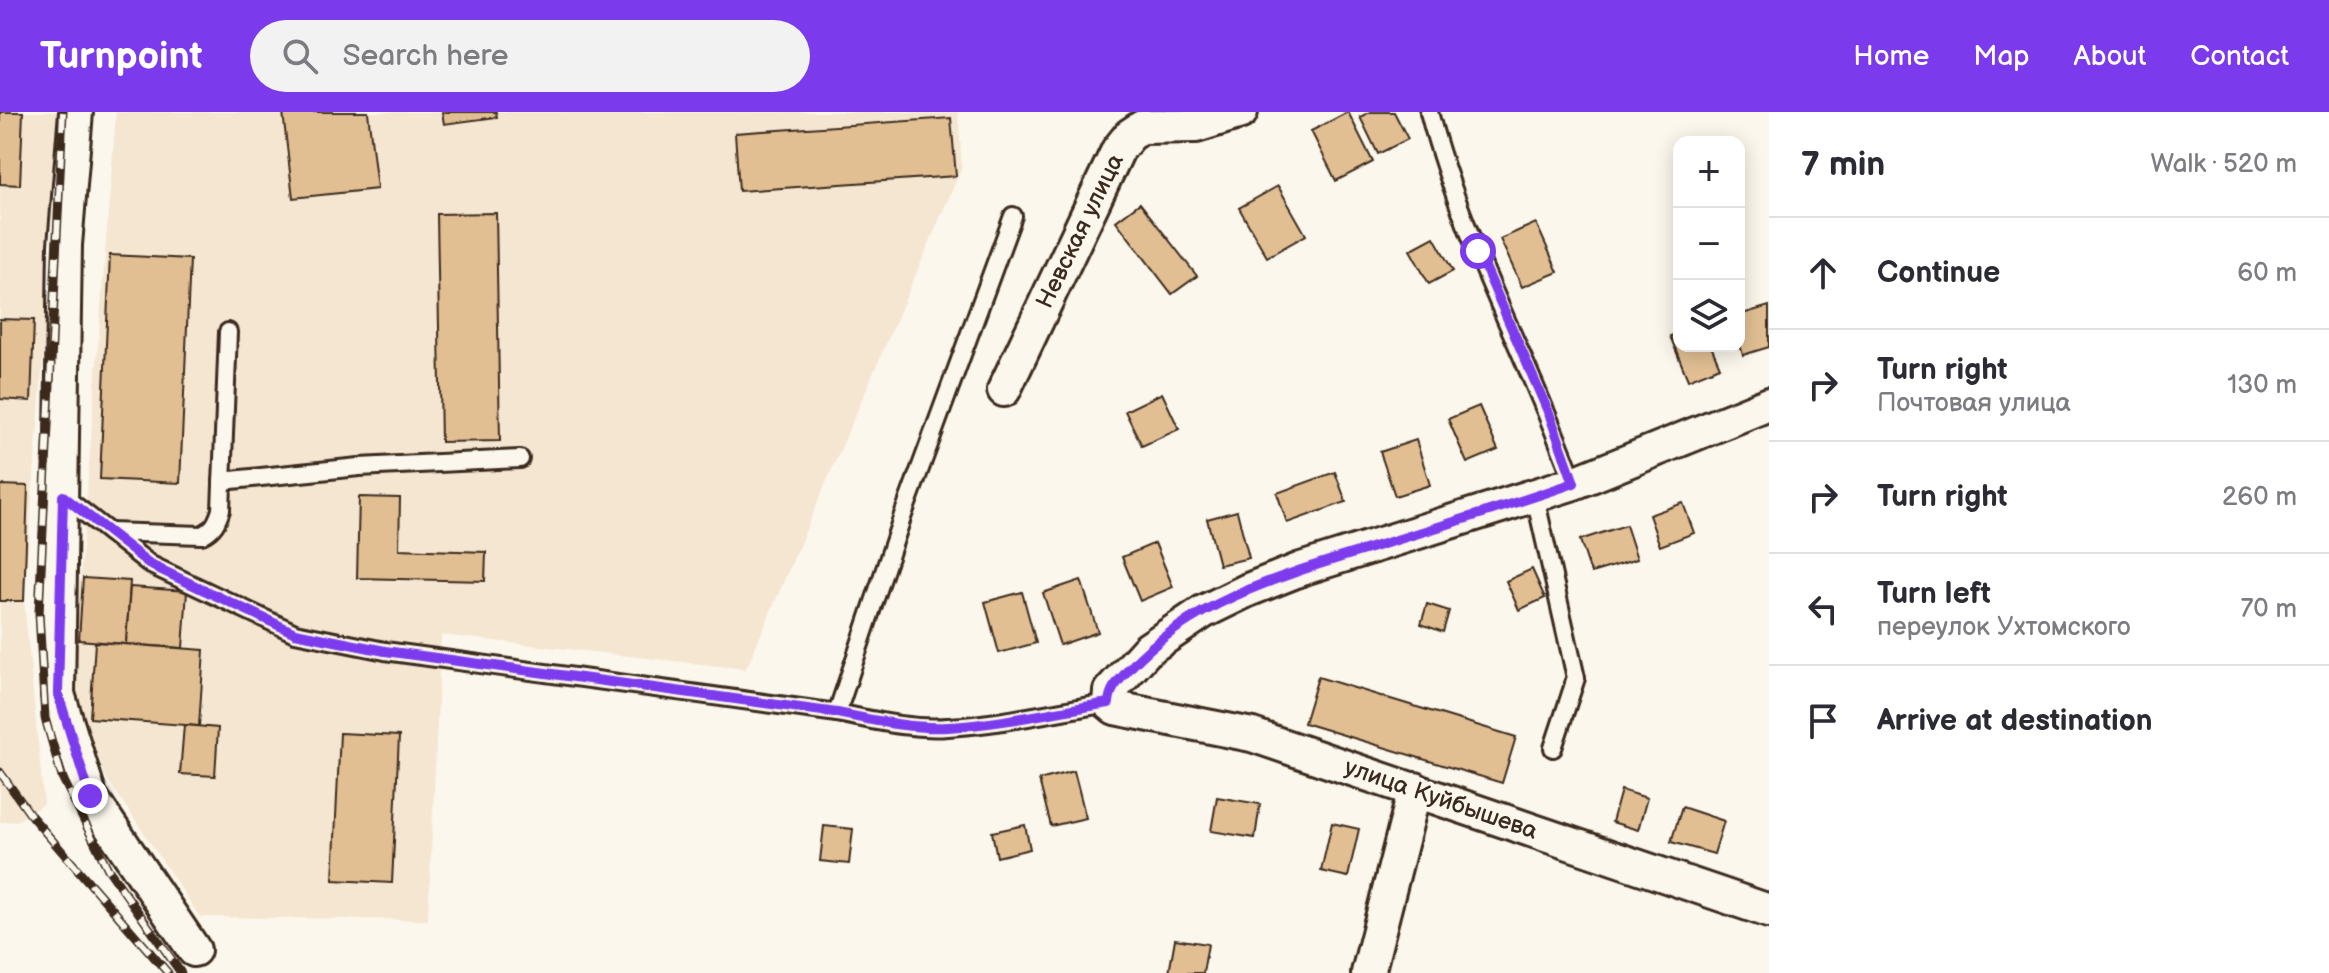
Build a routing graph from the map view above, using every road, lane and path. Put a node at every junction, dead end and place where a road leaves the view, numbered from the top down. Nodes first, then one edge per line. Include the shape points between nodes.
1 (76, 112) edge
2 (1241, 112) edge
3 (1429, 112) edge
4 (1013, 216) dead end
5 (228, 332) dead end
6 (1004, 390) dead end
7 (1769, 404) edge
8 (520, 459) dead end
9 (222, 481) junction
10 (1574, 483) junction
11 (63, 496) junction
12 (1535, 497) junction
13 (109, 532) junction
14 (1109, 703) junction
15 (837, 713) junction
16 (1553, 748) dead end
17 (1415, 789) junction
18 (1769, 911) edge
19 (194, 950) dead end
20 (1368, 973) edge

1 - 11 street via 65,245
2 - 6 street, Невская улица via 1196,126 1142,127 1130,135 1118,150
3 - 10 lane via 1456,196
4 - 15 lane
5 - 9 lane
7 - 10 street
8 - 9 lane
9 - 13 lane via 221,510 211,531
10 - 12 street
11 - 13 lane
11 - 19 street via 58,694 90,796
12 - 14 street via 1301,569 1214,606 1148,649 1110,691
12 - 16 lane via 1576,678
13 - 15 lane via 151,565 295,633 385,651
14 - 15 lane via 946,728
14 - 17 street, улица Куйбышева via 1252,735
17 - 18 street, улица Куйбышева
17 - 20 street

